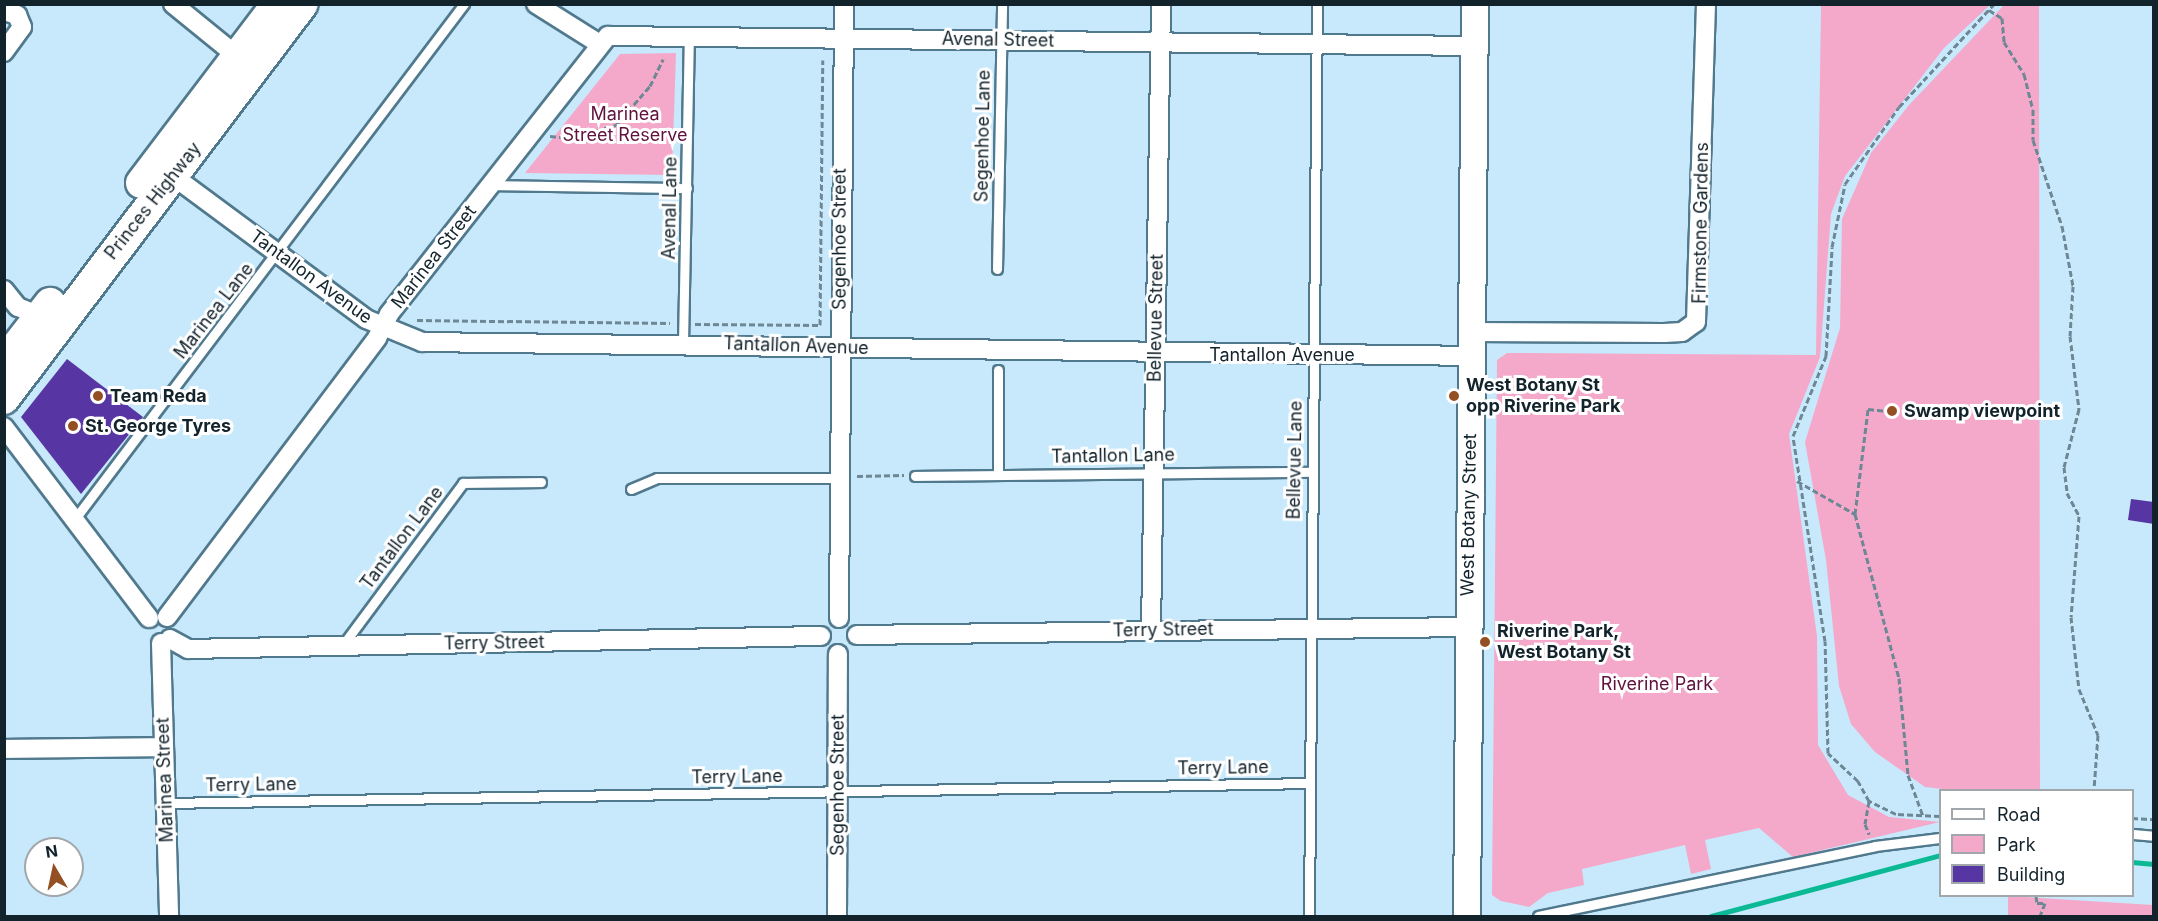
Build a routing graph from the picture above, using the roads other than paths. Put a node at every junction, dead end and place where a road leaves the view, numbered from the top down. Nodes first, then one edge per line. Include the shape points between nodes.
1 (172, 4) edge
2 (278, 4) edge
3 (303, 4) edge
4 (464, 4) edge
5 (536, 4) edge
6 (844, 4) edge
7 (1002, 4) edge
8 (1161, 4) edge
9 (1317, 4) edge
10 (1475, 4) edge
11 (1706, 4) edge
12 (5, 8) edge
13 (689, 38) junction
14 (843, 38) junction
15 (1002, 40) junction
16 (1161, 42) junction
17 (598, 43) junction
18 (1318, 44) junction
19 (1474, 46) junction
20 (4, 52) edge
21 (237, 56) junction
22 (173, 176) junction
23 (490, 185) junction
24 (687, 188) junction
25 (278, 254) junction
26 (997, 269) dead end
27 (4, 290) edge
28 (40, 316) junction
29 (383, 328) junction
30 (683, 343) junction
31 (1472, 344) junction
32 (841, 347) junction
33 (1155, 353) junction
34 (1313, 355) junction
35 (4, 362) edge
36 (998, 370) dead end
37 (4, 399) edge
38 (4, 427) edge
39 (1155, 471) junction
40 (1311, 472) junction
41 (998, 474) junction
42 (915, 476) dead end
43 (842, 478) junction
44 (541, 482) dead end
45 (630, 489) dead end
46 (74, 520) junction
47 (158, 618) junction
48 (839, 618) junction
49 (1311, 627) junction
50 (1468, 627) junction
51 (1151, 630) junction
52 (857, 635) junction
53 (821, 636) junction
54 (166, 641) junction
55 (342, 646) junction
56 (838, 654) junction
57 (164, 747) junction
58 (4, 748) edge
59 (1309, 783) junction
60 (838, 792) junction
61 (166, 803) junction
62 (2134, 834) edge
63 (2154, 836) edge
64 (1939, 838) edge
65 (169, 916) edge
66 (837, 916) edge
67 (1309, 916) edge
68 (1467, 916) edge
69 (1538, 916) edge

1 - 21 street
2 - 21 highway, Princes Highway
3 - 22 highway, Princes Highway
4 - 25 lane, Marinea Lane
5 - 17 street
6 - 14 street, Segenhoe Street
7 - 15 lane, Segenhoe Lane
8 - 16 street, Bellevue Street
9 - 18 lane, Bellevue Lane
10 - 19 main road, West Botany Street
11 - 31 street, Firmstone Gardens via 1696,322 1682,332
12 - 20 street via 22,22
13 - 14 street, Avenal Street
13 - 17 street, Avenal Street via 608,36
13 - 24 lane, Avenal Lane
14 - 15 street, Avenal Street
14 - 32 street, Segenhoe Street
15 - 16 street, Avenal Street
15 - 26 lane, Segenhoe Lane
16 - 18 street, Avenal Street
16 - 33 street, Bellevue Street
17 - 23 street, Marinea Street
18 - 19 street, Avenal Street
18 - 34 lane, Bellevue Lane
19 - 31 main road, West Botany Street
21 - 28 highway, Princes Highway
22 - 25 street, Tantallon Avenue
22 - 37 highway, Princes Highway
23 - 24 lane
23 - 29 street, Marinea Street
24 - 30 lane, Avenal Lane
25 - 29 street, Tantallon Avenue
25 - 46 lane, Marinea Lane
27 - 28 street via 18,307
28 - 35 highway, Princes Highway
29 - 30 street, Tantallon Avenue via 430,342
29 - 47 street, Marinea Street
30 - 32 street, Tantallon Avenue
31 - 34 street, Tantallon Avenue
31 - 50 main road, West Botany Street
32 - 33 street, Tantallon Avenue
32 - 43 street, Segenhoe Street
33 - 34 street, Tantallon Avenue
33 - 39 street, Bellevue Street
34 - 40 lane, Bellevue Lane
36 - 41 lane
38 - 46 street
39 - 40 lane, Tantallon Lane
39 - 41 lane, Tantallon Lane
39 - 51 street, Bellevue Street
40 - 49 lane, Bellevue Lane
41 - 42 lane, Tantallon Lane
43 - 45 lane via 657,478
43 - 48 street, Segenhoe Street
44 - 55 lane, Tantallon Lane via 463,483
46 - 47 street
47 - 54 street via 147,632
48 - 52 street via 849,621
48 - 53 street via 826,623
49 - 50 street, Terry Street
49 - 51 street, Terry Street
49 - 59 lane, Bellevue Lane
50 - 68 main road, West Botany Street
51 - 52 street, Terry Street
52 - 56 street via 849,650
53 - 55 street, Terry Street
53 - 56 street via 826,648
54 - 55 street, Terry Street via 188,649
54 - 57 street, Marinea Street
56 - 60 street, Segenhoe Street
57 - 58 street
57 - 61 street, Marinea Street
59 - 60 lane, Terry Lane
59 - 67 lane, Bellevue Lane
60 - 61 lane, Terry Lane
60 - 66 street, Segenhoe Street
61 - 65 street, Marinea Street
62 - 63 lane
64 - 69 lane via 1875,846

